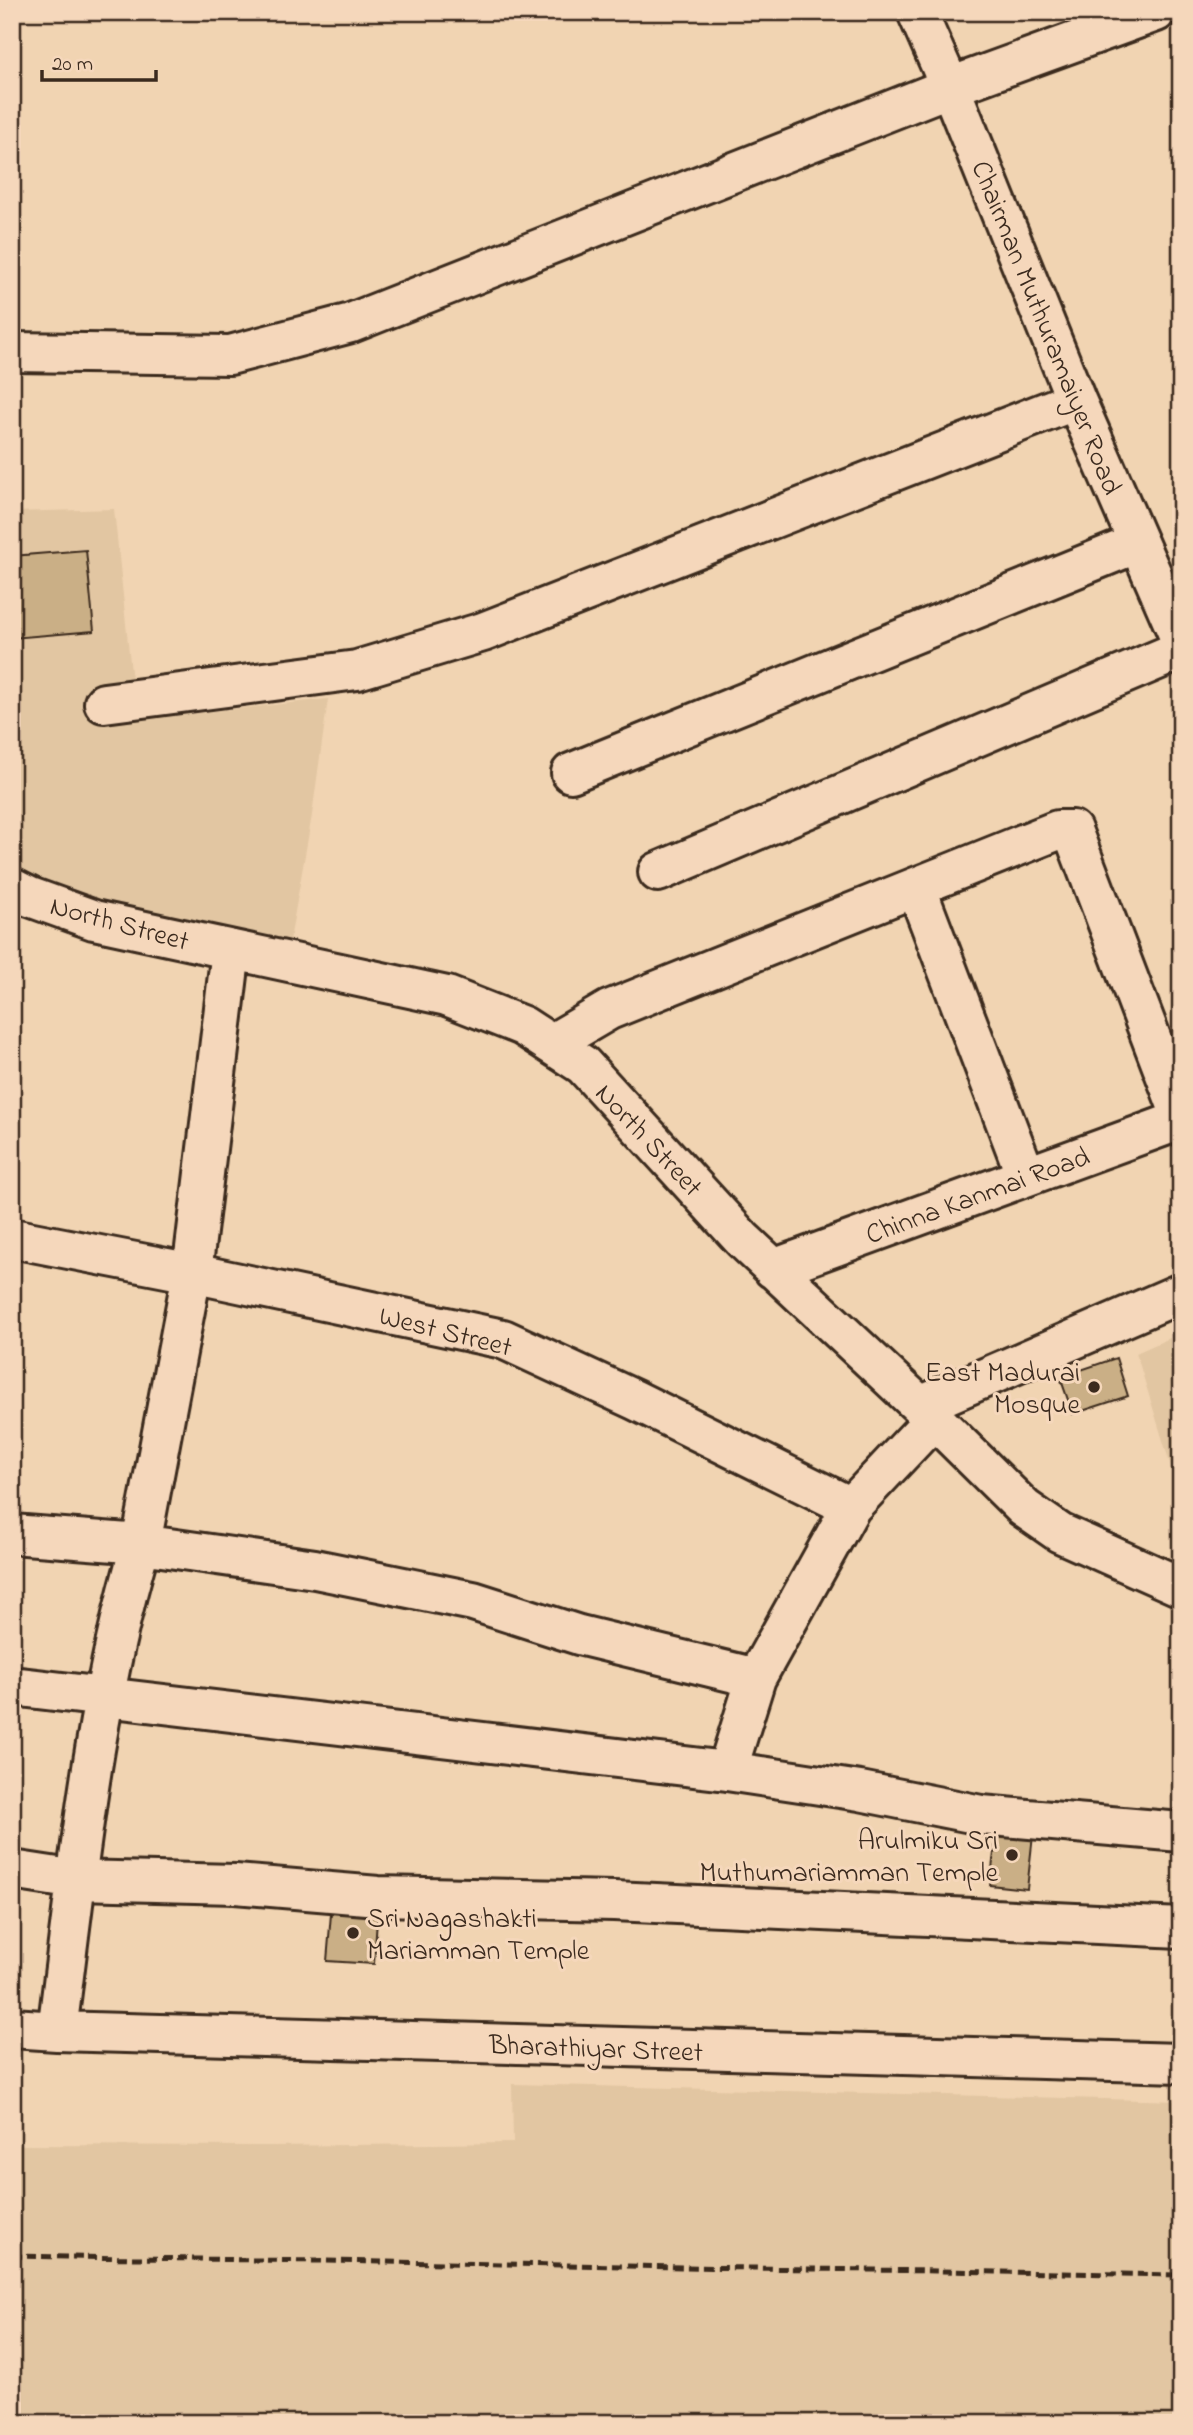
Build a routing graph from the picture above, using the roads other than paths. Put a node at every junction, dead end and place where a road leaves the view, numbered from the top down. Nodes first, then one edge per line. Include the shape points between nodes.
1 (917, 12) edge
2 (1156, 12) edge
3 (950, 87) junction
4 (12, 352) edge
5 (1076, 400) junction
6 (1138, 543) junction
7 (1181, 641) edge
8 (1181, 650) edge
9 (104, 703) dead end
10 (571, 773) dead end
11 (658, 872) dead end
12 (916, 887) junction
13 (12, 888) edge
14 (232, 950) junction
15 (551, 1044) junction
16 (1181, 1118) edge
17 (1026, 1176) junction
18 (12, 1238) edge
19 (773, 1269) junction
20 (192, 1273) junction
21 (1181, 1293) edge
22 (927, 1412) junction
23 (851, 1507) junction
24 (12, 1534) edge
25 (141, 1544) junction
26 (1181, 1587) edge
27 (756, 1678) junction
28 (12, 1686) edge
29 (103, 1698) junction
30 (727, 1771) junction
31 (1181, 1832) edge
32 (12, 1870) edge
33 (77, 1880) junction
34 (1181, 1928) edge
35 (12, 2028) edge
36 (57, 2031) junction
37 (1181, 2063) edge

1 - 3 street, Chairman Muthuramaiyer Road
2 - 3 street
3 - 4 street via 351,323 230,355
3 - 5 street, Chairman Muthuramaiyer Road
5 - 6 street, Chairman Muthuramaiyer Road
5 - 9 street via 483,632 358,670
6 - 7 street, Chairman Muthuramaiyer Road
6 - 10 street
8 - 11 street
12 - 15 street via 609,1010
12 - 16 street via 1059,830 1072,830
12 - 17 street
13 - 14 street, North Street via 94,920
14 - 15 street, North Street via 447,996 523,1026
14 - 20 street
15 - 19 street, North Street via 583,1065
16 - 17 street, Chinna Kanmai Road
17 - 19 street, Chinna Kanmai Road
18 - 20 street, West Street
19 - 22 street, North Street
20 - 23 street, West Street via 503,1339
20 - 25 street
21 - 22 street
22 - 23 street
22 - 26 street, North Street via 1024,1508 1060,1533
23 - 27 street
24 - 25 street
25 - 27 street via 316,1569 473,1601 579,1635
25 - 29 street
27 - 30 street
28 - 29 street
29 - 30 street
29 - 33 street
30 - 31 street via 981,1815
32 - 33 street
33 - 34 street
33 - 36 street
35 - 36 street, Bharathiyar Street
36 - 37 street, Bharathiyar Street

